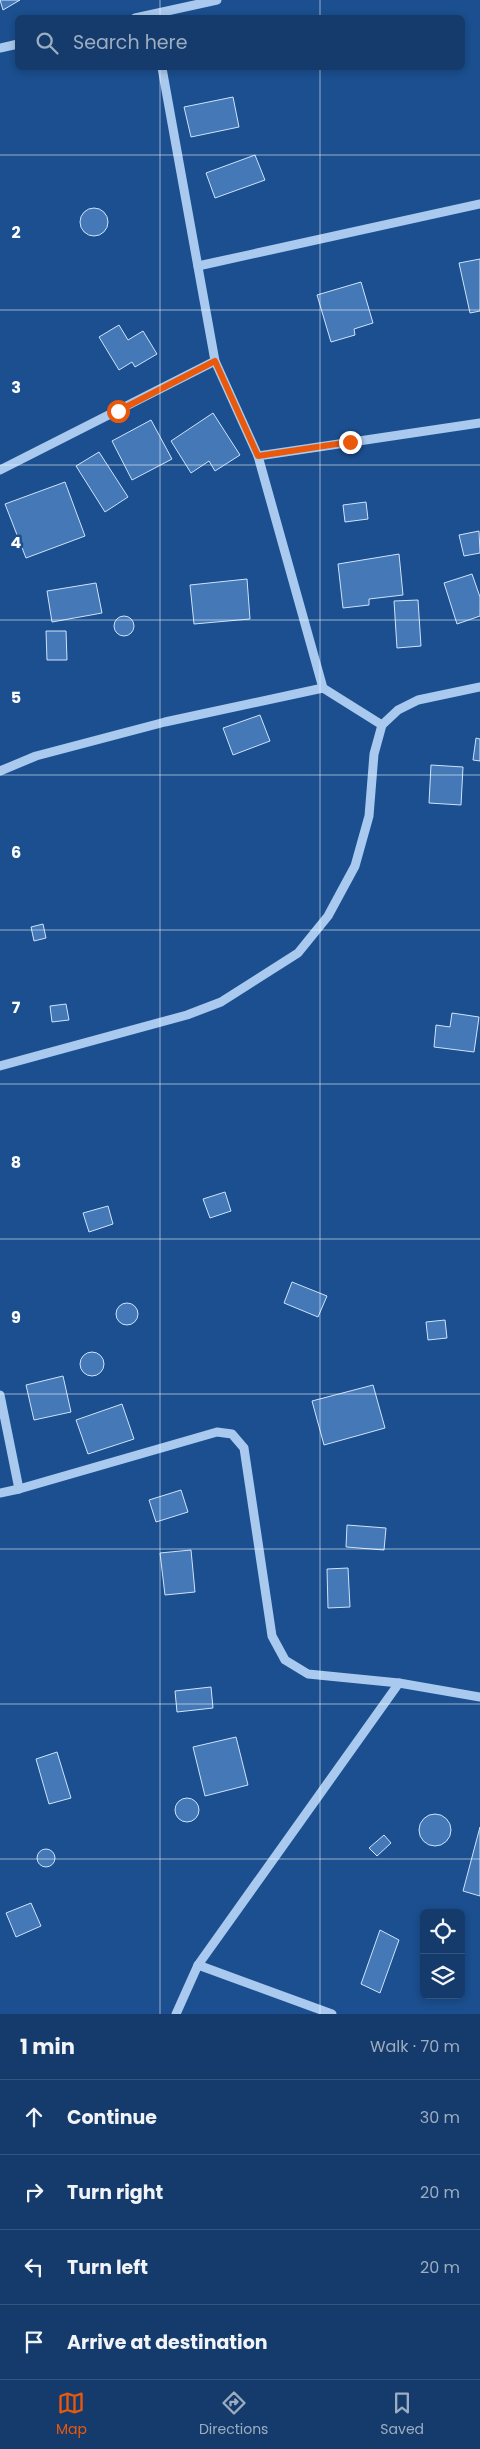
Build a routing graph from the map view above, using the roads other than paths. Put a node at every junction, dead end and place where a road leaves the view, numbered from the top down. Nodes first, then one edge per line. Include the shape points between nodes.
1 (217, 0) edge
2 (157, 15) edge
3 (15, 45) edge
4 (0, 48) edge
5 (162, 70) edge
6 (480, 204) edge
7 (198, 266) junction
8 (215, 361) junction
9 (480, 423) edge
10 (258, 456) junction
11 (0, 470) edge
12 (480, 687) edge
13 (323, 688) junction
14 (382, 725) junction
15 (0, 770) edge
16 (0, 1066) edge
17 (0, 1395) edge
18 (19, 1489) junction
19 (0, 1494) edge
20 (400, 1684) junction
21 (480, 1697) edge
22 (198, 1965) junction
23 (176, 2014) edge
24 (332, 2014) edge

1 - 2 street
3 - 4 street
5 - 7 street
6 - 7 street
7 - 8 street
8 - 10 street
8 - 11 street
9 - 10 street
10 - 13 street
12 - 14 street via 418,700 398,710
13 - 14 street
13 - 15 street via 165,722 36,756
14 - 16 street via 374,754 369,816 355,866 328,916 298,953 221,1002 187,1015
17 - 18 street
18 - 19 street
18 - 20 street via 218,1432 232,1434 244,1448 272,1636 285,1660 308,1674
20 - 21 street
20 - 22 street
22 - 23 street
22 - 24 street

